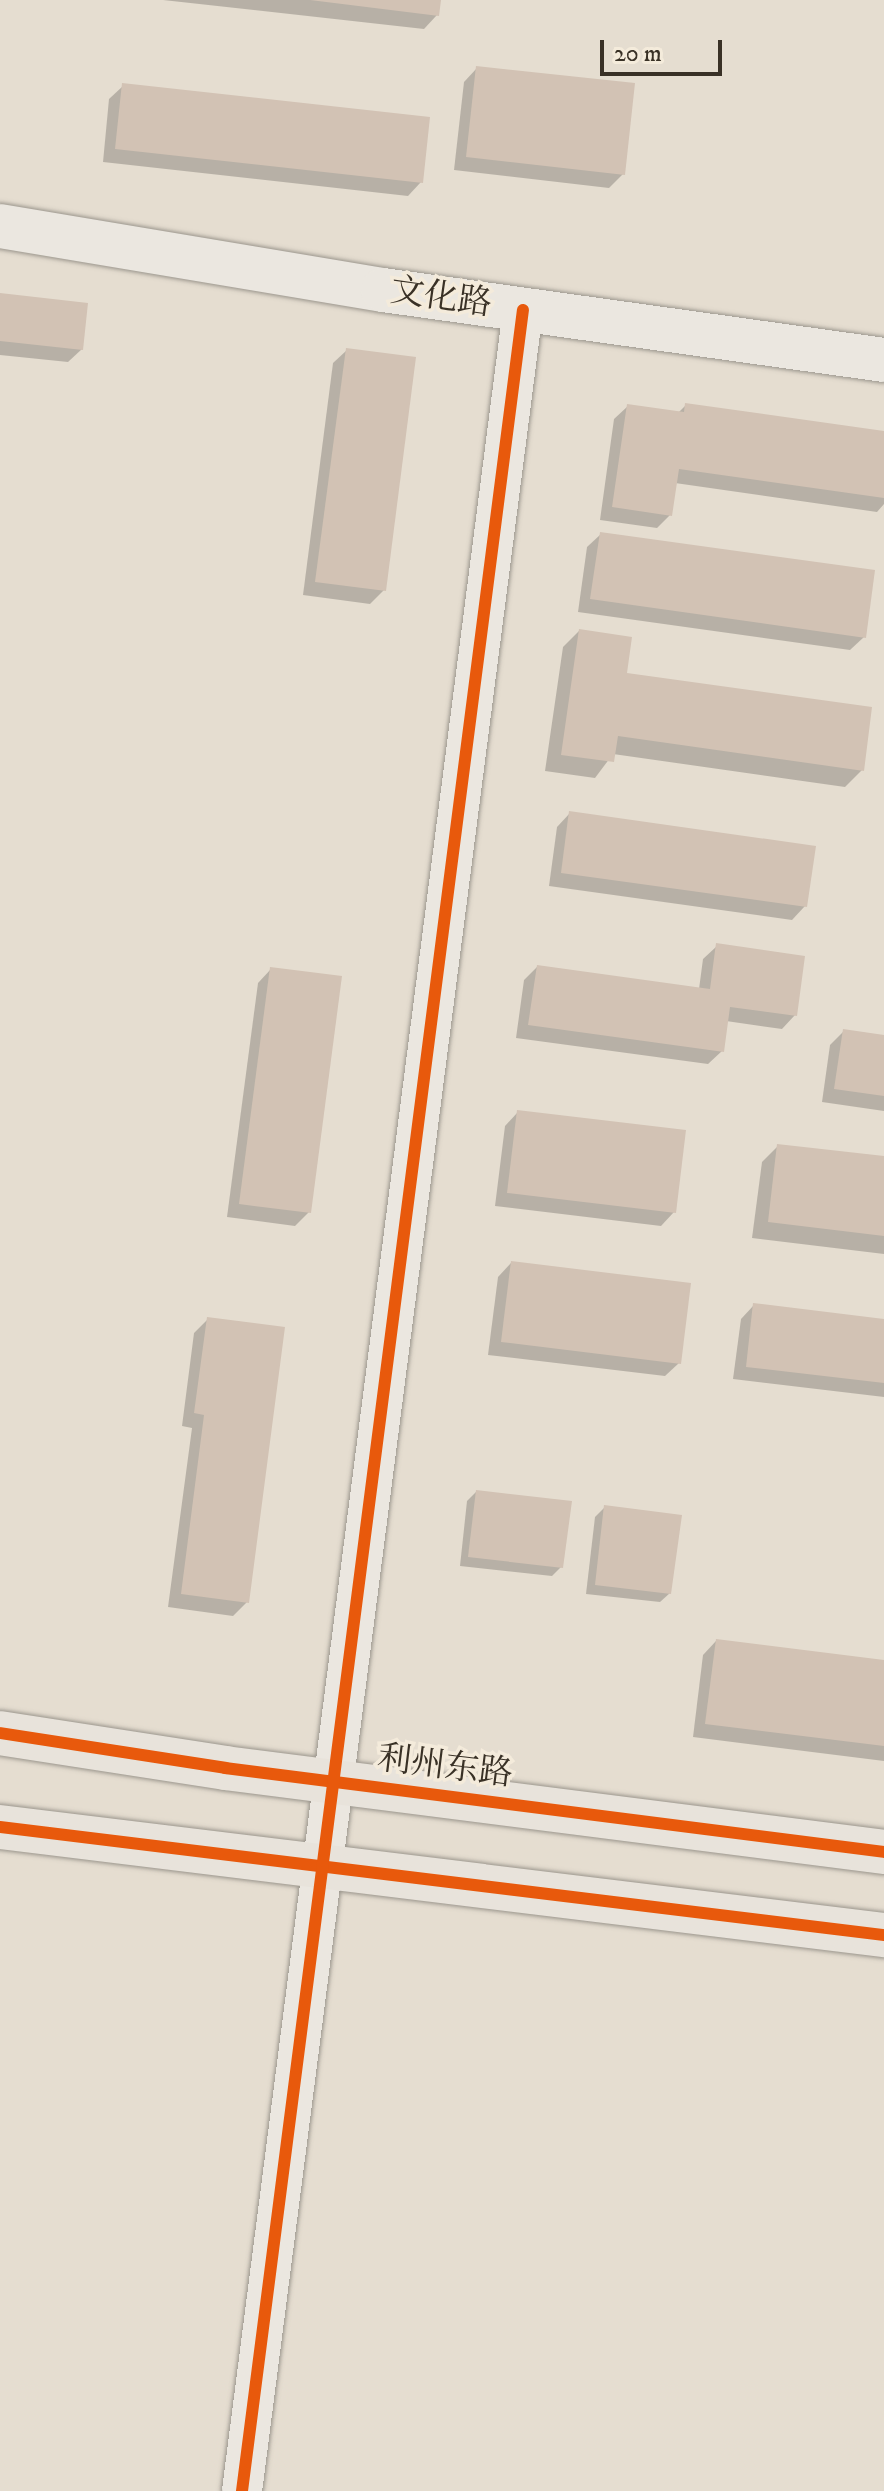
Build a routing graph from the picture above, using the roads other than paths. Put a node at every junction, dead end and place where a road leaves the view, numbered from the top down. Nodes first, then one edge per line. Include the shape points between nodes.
1 (0, 226) edge
2 (523, 310) junction
3 (884, 360) edge
4 (0, 1733) edge
5 (332, 1781) junction
6 (0, 1827) edge
7 (884, 1852) edge
8 (320, 1869) junction
9 (884, 1935) edge
10 (242, 2491) edge

1 - 2 street, 文化路
2 - 3 street, 文化路
2 - 5 street
4 - 5 highway, 利州东路
5 - 7 highway, 利州东路
5 - 8 street
6 - 8 highway
8 - 9 highway
8 - 10 street

